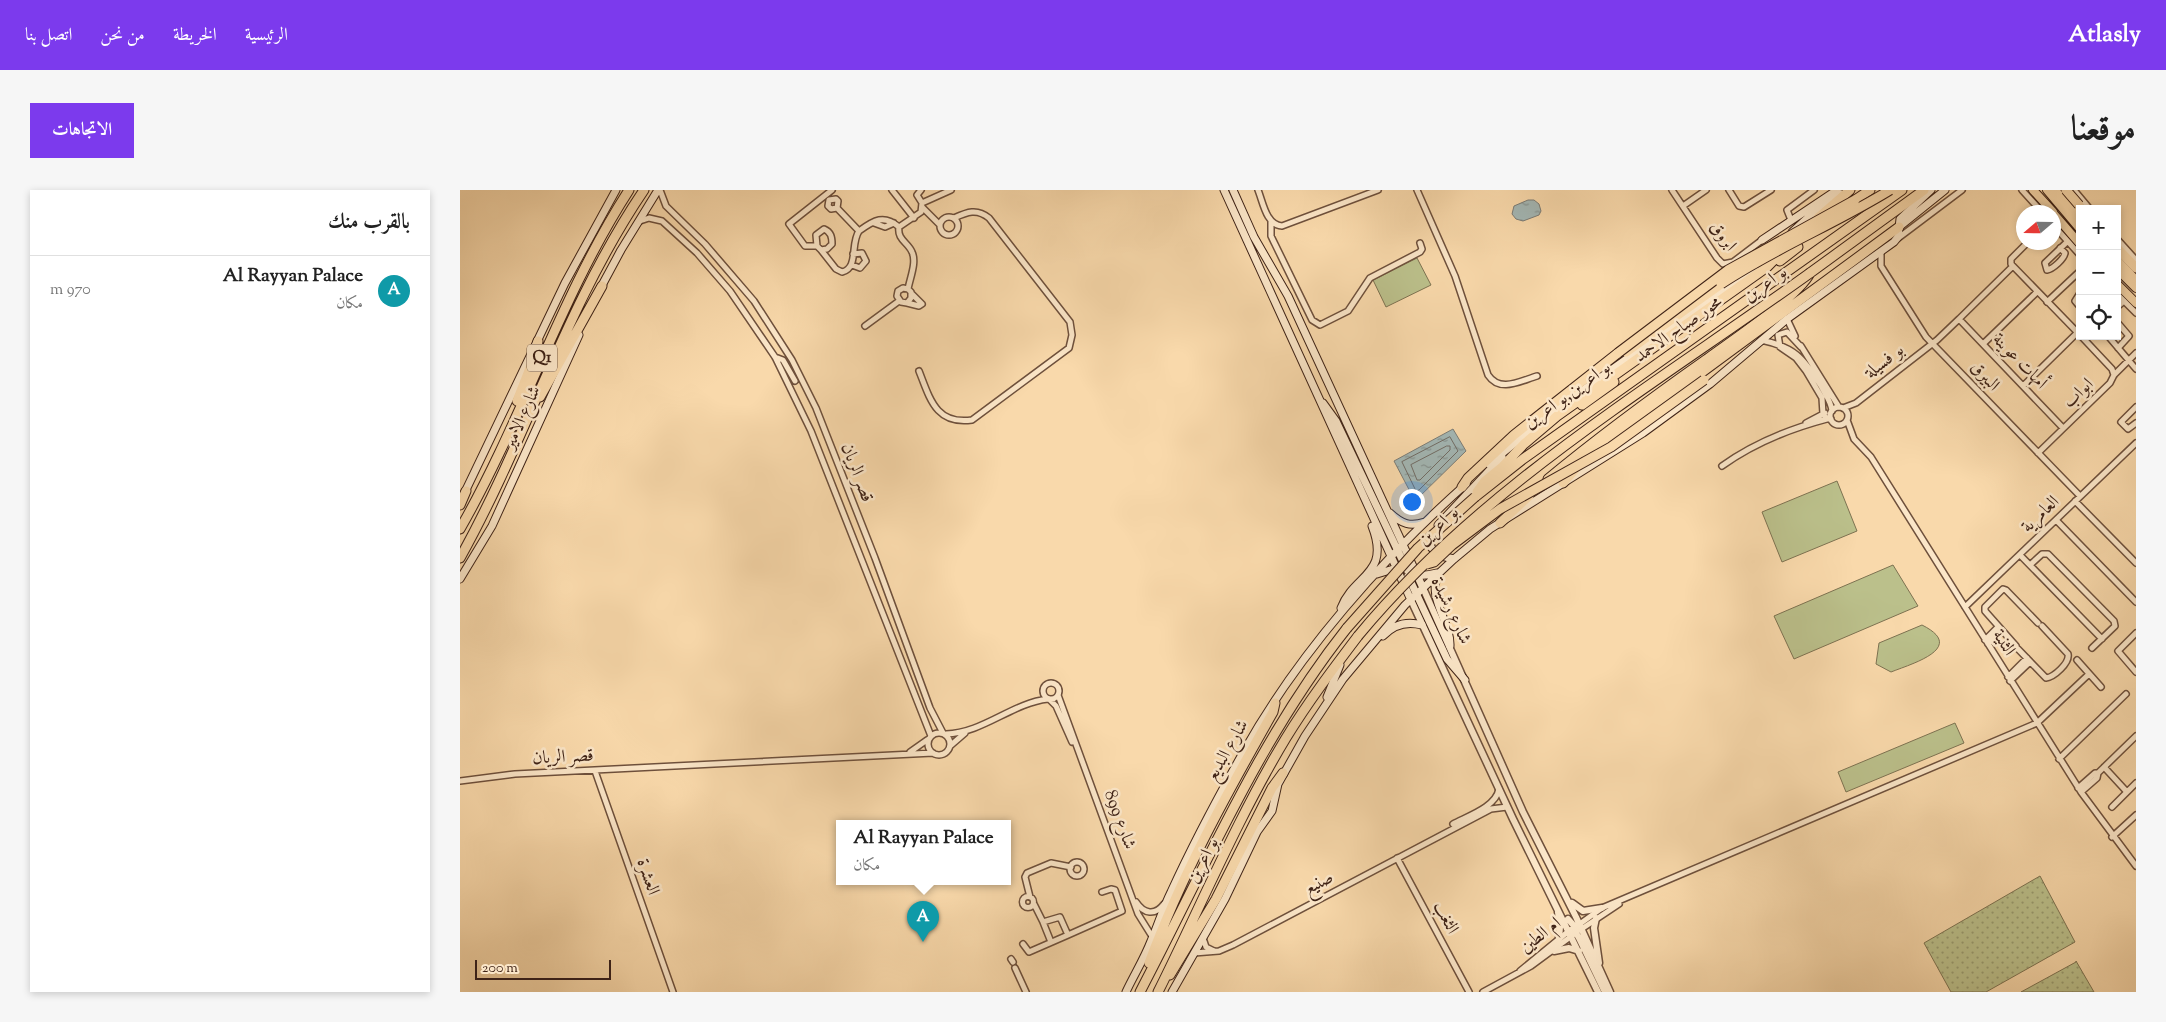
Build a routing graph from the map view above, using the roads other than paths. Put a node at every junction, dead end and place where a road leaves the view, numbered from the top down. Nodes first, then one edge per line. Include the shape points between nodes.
1 (616, 190) edge
2 (629, 190) edge
3 (644, 190) edge
4 (659, 190) edge
5 (832, 190) edge
6 (892, 190) edge
7 (921, 190) edge
8 (951, 190) edge
9 (1224, 190) edge
10 (1232, 190) edge
11 (1258, 190) edge
12 (1378, 190) edge
13 (1417, 190) edge
14 (1672, 190) edge
15 (1706, 190) edge
16 (1729, 190) edge
17 (1771, 190) edge
18 (1814, 190) edge
19 (1837, 190) edge
20 (1849, 190) edge
21 (1870, 190) edge
22 (1890, 190) edge
23 (1902, 190) edge
24 (1924, 190) edge
25 (1931, 190) edge
26 (1946, 190) edge
27 (1962, 190) edge
28 (2022, 190) edge
29 (2033, 190) edge
30 (2047, 190) edge
31 (2065, 192) edge
32 (1855, 200) junction
33 (922, 205) junction
34 (2036, 205) edge
35 (2046, 205) edge
36 (2081, 205) edge
37 (1683, 206) junction
38 (837, 208) dead end
39 (2076, 212) edge
40 (914, 218) junction
41 (954, 218) junction
42 (1791, 220) junction
43 (1271, 221) junction
44 (2061, 222) edge
45 (637, 223) junction
46 (940, 224) junction
47 (2076, 224) edge
48 (1899, 227) junction
49 (899, 228) junction
50 (859, 231) junction
51 (2061, 235) edge
52 (2076, 239) edge
53 (1762, 240) junction
54 (1896, 240) junction
55 (1420, 242) dead end
56 (2067, 242) junction
57 (2121, 243) edge
58 (705, 244) junction
59 (1798, 247) joint
60 (2061, 247) edge
61 (2020, 250) edge
62 (2119, 250) edge
63 (2076, 251) edge
64 (1774, 252) junction
65 (1881, 252) junction
66 (697, 253) junction
67 (853, 254) junction
68 (2136, 260) edge
69 (1867, 262) junction
70 (2121, 264) edge
71 (852, 265) junction
72 (1881, 266) junction
73 (2013, 266) junction
74 (2136, 268) edge
75 (1810, 273) junction
76 (2121, 273) edge
77 (2076, 275) edge
78 (2136, 280) edge
79 (602, 286) junction
80 (908, 288) junction
81 (2121, 288) edge
82 (2136, 288) edge
83 (2037, 292) junction
84 (912, 294) junction
85 (2121, 298) edge
86 (899, 301) junction
87 (2124, 301) junction
88 (2047, 302) junction
89 (906, 303) junction
90 (2121, 303) edge
91 (2136, 303) edge
92 (2136, 313) edge
93 (1787, 319) junction
94 (1957, 321) junction
95 (1767, 325) junction
96 (865, 326) dead end
97 (2121, 326) edge
98 (2076, 332) edge
99 (2076, 338) edge
100 (538, 340) junction
101 (1760, 340) junction
102 (2084, 340) edge
103 (2111, 340) edge
104 (1932, 343) junction
105 (1778, 344) junction
106 (1983, 344) junction
107 (1801, 347) junction
108 (2118, 348) junction
109 (2136, 354) edge
110 (2128, 361) junction
111 (2136, 369) edge
112 (919, 371) dead end
113 (1591, 375) junction
114 (2114, 375) junction
115 (1537, 376) dead end
116 (801, 377) junction
117 (792, 383) junction
118 (2023, 386) junction
119 (1319, 398) junction
120 (1856, 403) junction
121 (532, 404) junction
122 (2136, 407) edge
123 (1841, 408) junction
124 (1832, 411) junction
125 (1823, 414) junction
126 (1847, 417) junction
127 (1829, 419) junction
128 (2136, 423) edge
129 (1840, 425) junction
130 (1802, 426) junction
131 (2063, 428) junction
132 (1851, 433) junction
133 (506, 438) junction
134 (1340, 442) junction
135 (2136, 443) edge
136 (1506, 450) junction
137 (2038, 452) junction
138 (1503, 466) junction
139 (1722, 466) dead end
140 (1563, 483) junction
141 (1462, 487) junction
142 (466, 491) joint
143 (1475, 497) junction
144 (2078, 499) junction
145 (460, 503) edge
146 (1388, 512) junction
147 (2056, 520) junction
148 (1428, 521) junction
149 (1500, 523) junction
150 (460, 529) edge
151 (1404, 545) junction
152 (1398, 552) junction
153 (2020, 555) junction
154 (460, 558) edge
155 (1392, 558) junction
156 (1454, 559) junction
157 (1424, 563) junction
158 (2136, 563) edge
159 (2030, 565) junction
160 (1396, 567) junction
161 (1407, 571) junction
162 (1440, 572) junction
163 (1374, 575) junction
164 (1417, 575) junction
165 (460, 579) edge
166 (1403, 584) junction
167 (1423, 588) junction
168 (1417, 594) junction
169 (1411, 600) junction
170 (2136, 602) edge
171 (1965, 608) junction
172 (1340, 613) junction
173 (1422, 625) junction
174 (2000, 628) junction
175 (2136, 633) edge
176 (2102, 639) junction
177 (1986, 642) junction
178 (1370, 643) junction
179 (1450, 646) junction
180 (2092, 648) dead end
181 (2028, 660) junction
182 (2077, 660) dead end
183 (2136, 672) edge
184 (2089, 674) junction
185 (2009, 679) junction
186 (1465, 680) junction
187 (2101, 687) dead end
188 (1043, 691) junction
189 (2126, 694) dead end
190 (1058, 695) junction
191 (1049, 699) junction
192 (1032, 701) junction
193 (1275, 703) junction
194 (1326, 703) junction
195 (2037, 723) junction
196 (969, 730) junction
197 (944, 734) junction
198 (2136, 736) edge
199 (930, 737) junction
200 (950, 746) junction
201 (907, 753) junction
202 (932, 753) junction
203 (1080, 758) junction
204 (2059, 759) junction
205 (2104, 767) junction
206 (596, 771) junction
207 (1283, 773) junction
208 (460, 781) edge
209 (2136, 783) edge
210 (1499, 790) junction
211 (2079, 790) junction
212 (2127, 792) junction
213 (1507, 807) junction
214 (2112, 807) dead end
215 (2136, 814) edge
216 (1513, 819) junction
217 (1434, 837) junction
218 (2112, 837) junction
219 (1397, 858) junction
220 (2136, 866) edge
221 (1071, 867) dead end
222 (1540, 870) junction
223 (1102, 892) dead end
224 (1130, 893) junction
225 (1566, 896) junction
226 (1030, 897) junction
227 (1168, 897) junction
228 (1625, 899) junction
229 (1034, 904) junction
230 (1602, 908) junction
231 (1596, 918) junction
232 (1043, 922) junction
233 (1576, 930) junction
234 (1068, 935) junction
235 (1203, 936) junction
236 (1152, 938) junction
237 (1559, 939) junction
238 (1051, 942) junction
239 (1023, 944) dead end
240 (1554, 951) junction
241 (1214, 952) junction
242 (1580, 952) junction
243 (1193, 953) junction
244 (1013, 963) dead end
245 (1520, 971) junction
246 (1601, 972) junction
247 (1145, 983) junction
248 (1160, 988) edge
249 (673, 992) edge
250 (1026, 992) edge
251 (1126, 992) edge
252 (1140, 992) edge
253 (1172, 992) edge
254 (1469, 992) edge
255 (1483, 992) edge
256 (1598, 992) edge
257 (1605, 992) edge
258 (1610, 992) edge

1 - 100 main road, شارع الامير
2 - 133 highway, شارع الامير / Q1 via 573,291
3 - 121 highway, شارع الامير / Q1 via 579,302
4 - 45 main road, شارع الامير
4 - 58 street, قصر الريان via 666,206
5 - 71 street via 789,224 805,246 819,248 836,269 848,271
6 - 40 street
7 - 33 street via 917,195
8 - 33 street
9 - 119 main road, شارع رشيدة
10 - 146 main road, شارع رشيدة via 1292,305
11 - 43 street
12 - 43 street via 1282,226
13 - 115 street via 1458,282 1488,376 1506,386
14 - 37 street, ابروق
15 - 37 street
16 - 17 street via 1739,206 1744,207
18 - 42 street via 1787,210
19 - 42 main road
20 - 64 main road, بو اعرين via 1809,217
20 - 138 highway via 1766,267 1557,416
21 - 32 highway
22 - 113 highway, bridge via 1744,269
23 - 143 highway, محور صباح الاحمد via 1523,459
24 - 75 highway, بو اعرين
25 - 48 main road via 1900,219
26 - 48 main road
27 - 54 street, بو اعرين
28 - 34 street
29 - 35 main road
30 - 47 main road
31 - 36 highway, bridge
31 - 39 main road
32 - 59 highway, بو اعرين, bridge
32 - 113 highway, bridge via 1728,270
33 - 40 street
33 - 46 street
37 - 53 street, ابروق via 1723,264 1733,262
38 - 50 street
40 - 49 street
41 - 46 street via 946,217
41 - 46 street via 958,227 952,234 944,233
41 - 112 street via 975,211 989,218 1070,322 1072,335 1069,348 972,420 957,422 944,417 929,398
42 - 53 main road
43 - 55 street via 1271,236 1312,320 1320,325 1348,311 1367,281 1421,251
44 - 52 main road
45 - 66 street, قصر الريان via 643,218 662,221
45 - 79 main road, شارع الامير
48 - 54 main road
48 - 95 highway
49 - 50 street via 888,219
49 - 80 street via 901,239 913,254
50 - 67 street
51 - 56 street
53 - 64 main road via 1773,241
54 - 65 main road, بو اعرين
56 - 60 street
56 - 63 street
57 - 68 street
58 - 66 street via 700,245
58 - 116 street, قصر الريان via 754,300
59 - 138 highway, بو اعرين,بو اعرين
61 - 73 street, بو فسيلة via 2011,258
62 - 74 highway
64 - 136 main road, بو اعرين via 1553,412
65 - 69 main road, بو اعرين
65 - 72 street
66 - 117 street, قصر الريان via 735,298
67 - 71 street
67 - 71 street via 862,253 866,261 860,268
69 - 72 street
69 - 93 main road, بو اعرين
70 - 78 main road
72 - 104 street, البيرق
73 - 83 street
73 - 94 street, بو فسيلة
75 - 149 highway via 1801,287 1616,424
75 - 157 highway, بو اعرين, bridge via 1576,438 1489,504
76 - 82 main road
77 - 88 street
79 - 121 highway via 547,388
79 - 165 main road, شارع الامير via 492,526
80 - 84 street
80 - 86 street via 898,291
81 - 91 main road
83 - 88 street
83 - 106 street
84 - 89 street
84 - 89 street via 921,306
85 - 87 street
86 - 89 street
86 - 96 street
87 - 90 street
87 - 92 street
88 - 98 street
93 - 101 main road, بو اعرين
93 - 107 street
94 - 104 street, بو فسيلة
94 - 106 street, أمهات عوينة
95 - 140 highway via 1590,455
95 - 157 highway, bridge via 1704,380 1628,436 1507,505 1434,562
97 - 108 street via 2129,334
99 - 118 street
100 - 133 highway
100 - 142 main road, شارع الامير
101 - 105 street
101 - 140 main road, بو اعرين via 1686,402
102 - 114 street
103 - 108 street
104 - 120 street, بو فسيلة
104 - 137 street, البيرق
105 - 107 street via 1778,335 1784,331
105 - 124 street via 1792,350 1806,362 1828,398
105 - 125 street via 1806,371 1822,398
106 - 118 street, أمهات عوينة
107 - 123 street
108 - 110 street
109 - 110 street, ابواب
110 - 111 street
110 - 114 street, ابواب
113 - 141 highway via 1514,435
114 - 131 street, ابواب via 2110,383
116 - 117 street
116 - 197 street, قصر الريان via 872,550 930,708
117 - 199 street, قصر الريان
118 - 131 street, أمهات عوينة
119 - 134 main road, شارع رشيدة
119 - 152 main road via 1336,421
120 - 123 street, بو فسيلة
120 - 126 street, بو فسيلة
121 - 154 highway, شارع الامير / Q1 via 505,471
122 - 128 street via 2121,422 2128,429
123 - 124 street
123 - 126 street
124 - 125 street
124 - 127 street
125 - 127 street
125 - 130 street
126 - 129 street
126 - 132 street, الثنية
127 - 129 street
127 - 130 street
129 - 132 street, الثنية
130 - 139 street via 1759,443
131 - 137 street, ابواب
132 - 171 street, الثنية via 1871,458
133 - 150 highway, شارع الامير / Q1
134 - 155 main road, شارع رشيدة
134 - 172 main road via 1378,544 1374,565 1345,600
135 - 144 street, العامرية
136 - 141 main road, بو اعرين
136 - 156 main road via 1498,463 1432,531 1430,542 1434,552 1442,558
137 - 144 street, البيرق
138 - 143 highway, بو اعرين via 1482,484
140 - 149 main road, بو اعرين
141 - 148 main road, بو اعرين
142 - 145 highway
143 - 247 highway, بو اعرين, bridge via 1418,548 1347,628 1295,699 1261,755
144 - 147 street, العامرية
144 - 158 street, البيرق
146 - 148 main road via 1406,524
146 - 151 main road, شارع رشيدة
147 - 153 street, العامرية
147 - 170 street
148 - 151 main road, بو اعرين
149 - 156 main road, بو اعرين
151 - 152 main road, بو اعرين
151 - 161 main road
151 - 164 main road, شارع رشيدة
152 - 155 main road, شارع البديع
152 - 161 main road
153 - 159 street
153 - 171 street, العامرية
155 - 160 main road, شارع رشيدة
155 - 163 main road, شارع البديع
156 - 162 main road, بو اعرين
157 - 248 highway, بو اعرين, bridge via 1358,636 1285,740
159 - 176 street
159 - 176 street via 2042,554 2048,554 2114,621 2115,626
160 - 161 main road
160 - 163 main road
160 - 166 main road, شارع رشيدة
161 - 164 main road
161 - 166 main road
161 - 168 main road
162 - 164 main road
162 - 167 main road, بو اعرين
162 - 179 main road via 1435,588 1450,636
163 - 172 main road, شارع البديع
164 - 167 main road, شارع رشيدة
166 - 169 main road, شارع رشيدة
166 - 194 main road via 1344,658
167 - 168 main road, بو اعرين
167 - 179 street, شارع رشيدة
168 - 169 main road, بو اعرين
168 - 186 main road via 1447,659
169 - 173 street, شارع رشيدة
169 - 178 main road, بو اعرين
171 - 177 street, الثنية
172 - 193 main road, شارع البديع
173 - 178 main road via 1400,624 1378,641
173 - 210 street, شارع رشيدة
174 - 177 street
174 - 181 street
174 - 181 street via 1984,609 2005,589 2068,654 2069,660 2048,678
175 - 183 street via 2118,652
176 - 180 street
177 - 185 street, الثنية
178 - 194 main road, بو اعرين
179 - 186 street, شارع رشيدة
181 - 185 street
182 - 184 street
184 - 187 street
184 - 195 street
185 - 195 street, الثنية
186 - 225 street, شارع رشيدة via 1522,812
188 - 190 street via 1046,684 1054,684 1059,689
188 - 191 street
188 - 192 street
189 - 204 street
190 - 191 street
190 - 203 street, شارع 899
191 - 192 street
191 - 203 street, شارع 899 via 1056,706
192 - 196 street
193 - 227 main road, شارع البديع via 1240,758
193 - 247 highway via 1183,884 1151,958
194 - 207 main road, بو اعرين
195 - 204 street, الثنية
195 - 228 street
196 - 197 street
196 - 200 street
197 - 199 street via 938,732
197 - 200 street via 950,740
198 - 205 street
199 - 201 street
199 - 202 street via 928,744
200 - 202 street via 944,754
201 - 202 street, قصر الريان
201 - 206 street, قصر الريان
203 - 224 street, شارع 899
204 - 211 street, الثنية
205 - 211 street via 2098,778
205 - 212 street
206 - 208 street, قصر الريان via 515,774
206 - 249 street, العشرة
207 - 235 main road via 1272,810 1257,832
207 - 248 highway via 1272,788 1180,963
209 - 212 street
210 - 213 street, شارع رشيدة
210 - 217 street, صنيع via 1492,803
211 - 218 street, الثنية
212 - 214 street
213 - 216 street, شارع رشيدة
213 - 217 street, صنيع via 1494,807
215 - 218 street
216 - 222 street, شارع رشيدة
216 - 233 street via 1526,836
217 - 219 street, صنيع
218 - 220 street, الثنية
219 - 241 street, صنيع
219 - 254 street, الثغب
221 - 226 street via 1053,863 1027,873
222 - 233 street, شارع رشيدة
222 - 237 street via 1559,918
223 - 234 street via 1115,890 1122,911
224 - 227 street, شارع 899 via 1142,910 1149,913 1158,911
224 - 236 street, شارع 899
225 - 230 street via 1581,910
225 - 233 street, شارع رشيدة
226 - 229 street
226 - 229 street via 1024,899 1024,905 1030,908
227 - 236 main road, شارع البديع
228 - 230 street
228 - 231 street
229 - 232 street
230 - 233 street
231 - 233 street
231 - 246 street via 1595,938
232 - 234 street via 1060,917
232 - 238 street
233 - 237 street, ام الطين
233 - 240 street, ام الطين
233 - 242 street, شارع رشيدة
233 - 246 street, شارع رشيدة
233 - 257 street
234 - 238 street
235 - 241 street via 1206,946
235 - 243 main road
236 - 251 main road, شارع البديع
237 - 245 street, ام الطين
238 - 239 street via 1028,952
240 - 242 street via 1569,948
240 - 245 street, ام الطين
241 - 243 street, صنيع
242 - 256 street, شارع رشيدة
243 - 253 main road
244 - 250 street
245 - 255 street, ام الطين
246 - 258 street, شارع رشيدة
247 - 252 highway, بو اعرين

